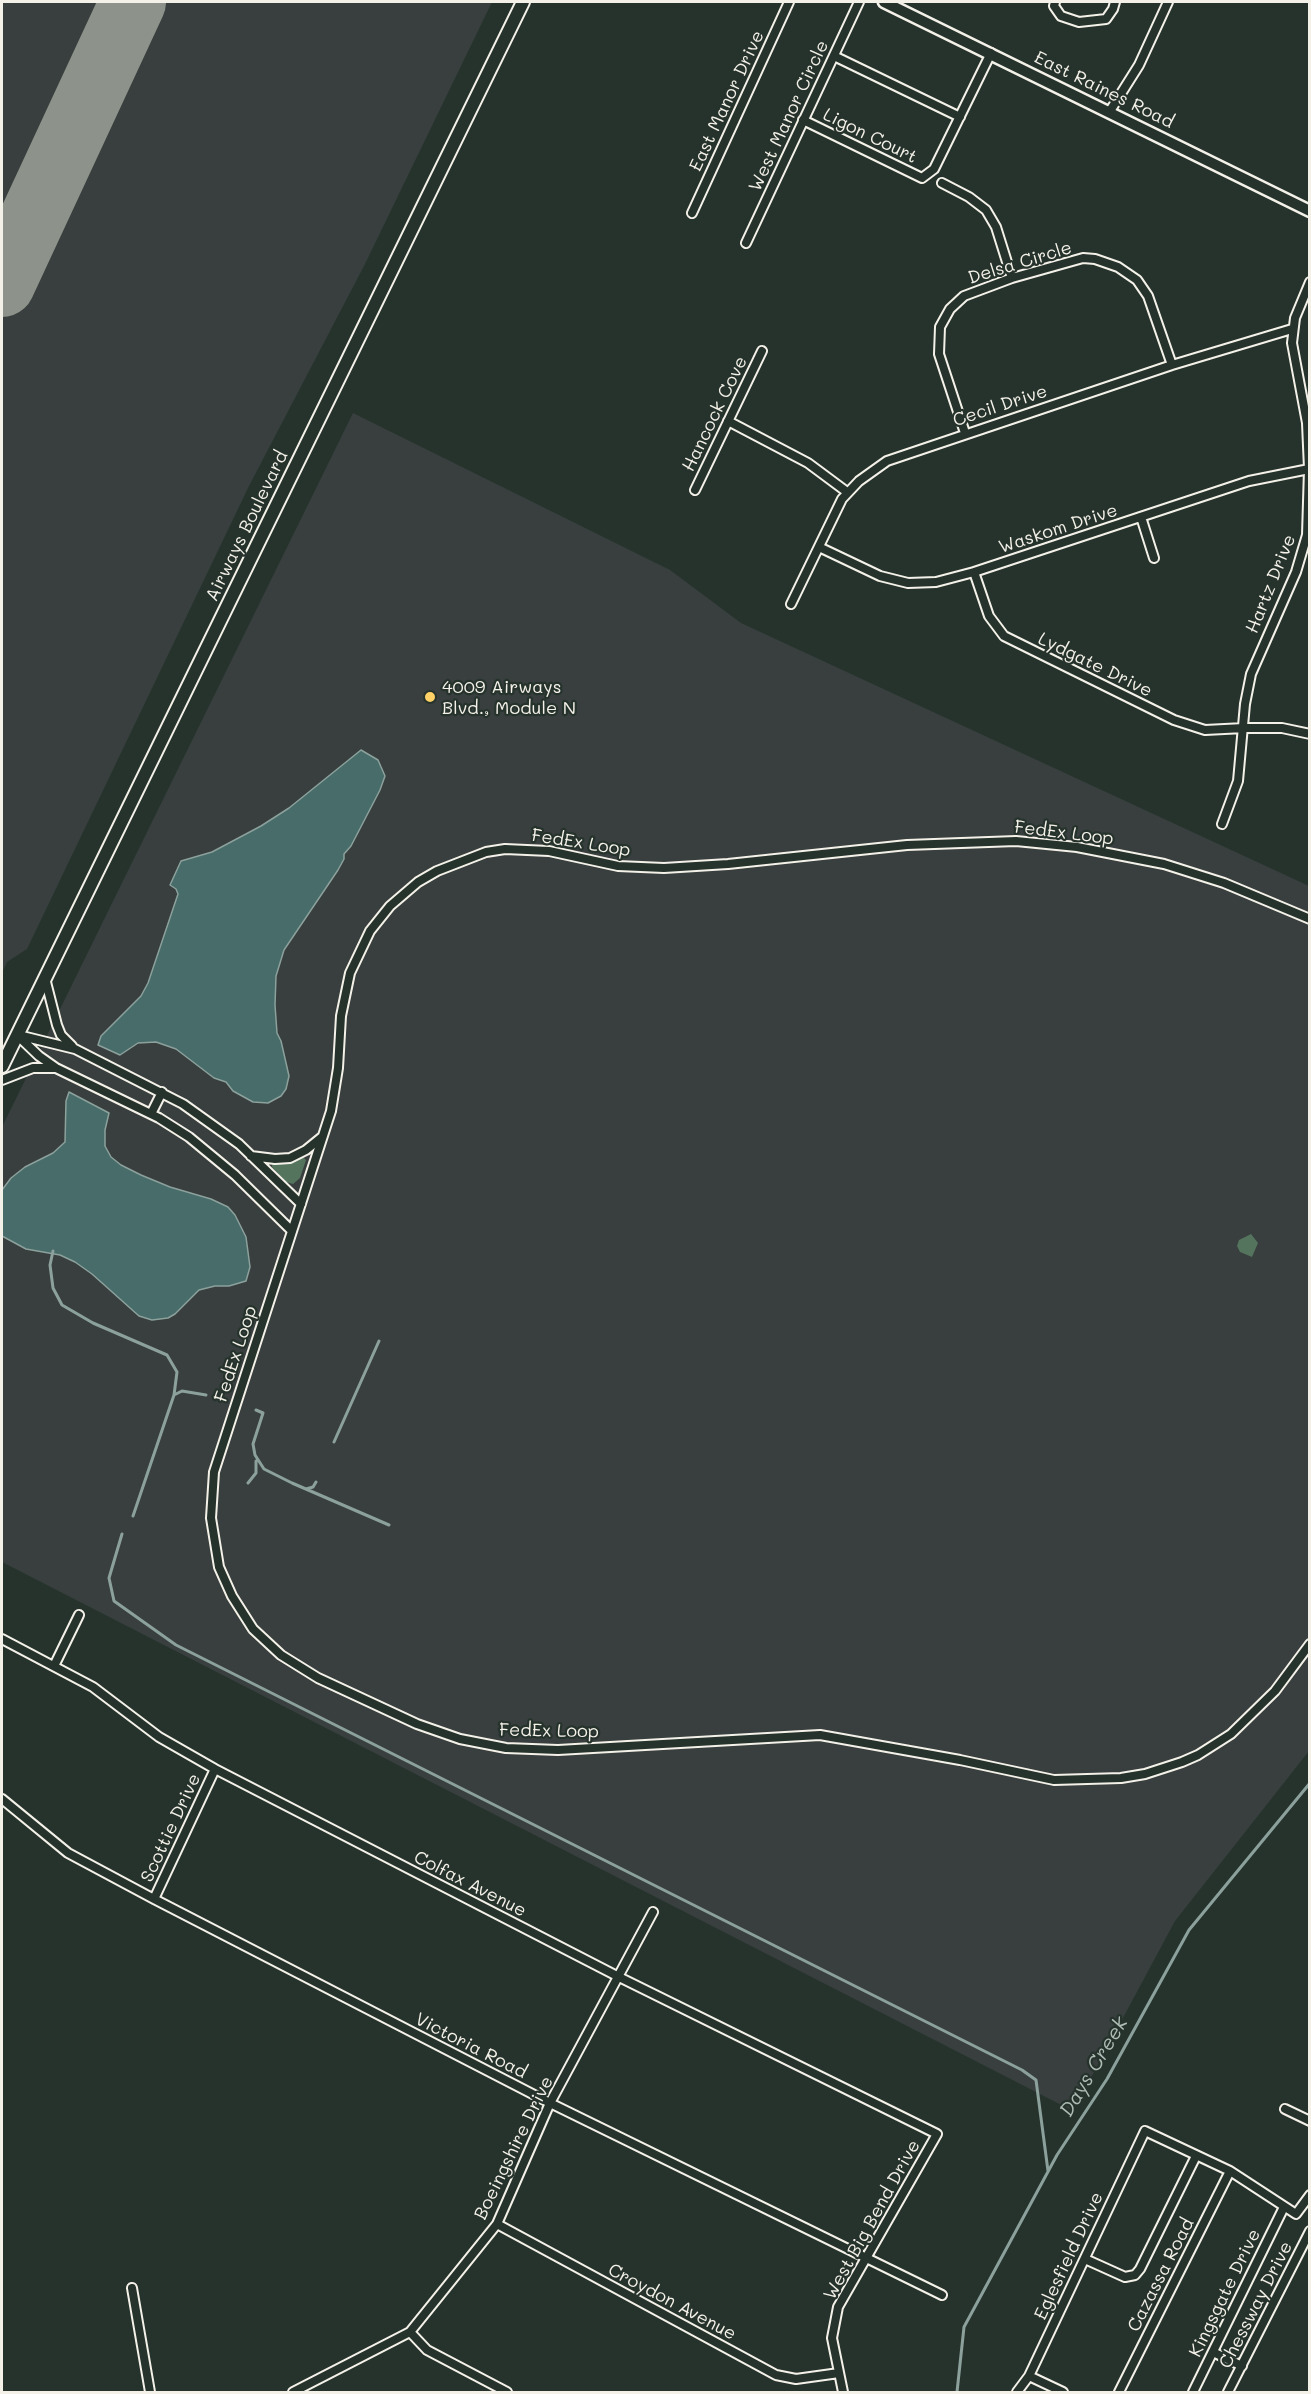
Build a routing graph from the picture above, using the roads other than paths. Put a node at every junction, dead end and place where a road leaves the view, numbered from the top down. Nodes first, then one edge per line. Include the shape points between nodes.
1 (523, 2) edge
2 (789, 2) edge
3 (860, 2) edge
4 (884, 2) edge
5 (1115, 2) edge
6 (1168, 2) edge
7 (1054, 4) edge
8 (991, 53) junction
9 (834, 56) junction
10 (1110, 111) junction
11 (960, 117) junction
12 (803, 120) junction
13 (942, 183) dead end
14 (1310, 211) edge
15 (692, 213) dead end
16 (746, 243) dead end
17 (1012, 278) junction
18 (1310, 282) edge
19 (1292, 329) junction
20 (762, 351) dead end
21 (1172, 365) junction
22 (728, 422) junction
23 (965, 433) junction
24 (1309, 469) edge
25 (695, 490) dead end
26 (847, 492) junction
27 (1141, 517) junction
28 (819, 547) junction
29 (1154, 558) dead end
30 (974, 572) junction
31 (791, 604) dead end
32 (1244, 728) junction
33 (1310, 734) edge
34 (1222, 824) dead end
35 (1310, 920) edge
36 (45, 978) junction
37 (17, 1035) junction
38 (75, 1049) junction
39 (2, 1066) edge
40 (56, 1068) junction
41 (2, 1080) edge
42 (162, 1092) junction
43 (151, 1114) junction
44 (323, 1136) junction
45 (251, 1156) junction
46 (301, 1203) junction
47 (292, 1230) junction
48 (78, 1615) dead end
49 (2, 1639) edge
50 (1310, 1644) edge
51 (54, 1666) junction
52 (215, 1769) junction
53 (2, 1799) edge
54 (154, 1899) junction
55 (653, 1912) dead end
56 (619, 1977) junction
57 (550, 2103) junction
58 (1285, 2109) dead end
59 (1310, 2121) edge
60 (937, 2133) joint
61 (1196, 2156) junction
62 (1230, 2171) junction
63 (1310, 2195) edge
64 (1284, 2207) junction
65 (497, 2224) junction
66 (1310, 2231) edge
67 (867, 2257) junction
68 (1085, 2259) junction
69 (132, 2288) dead end
70 (942, 2295) dead end
71 (410, 2332) junction
72 (1213, 2352) junction
73 (1242, 2366) junction
74 (840, 2373) junction
75 (1029, 2376) junction
76 (150, 2392) edge
77 (293, 2392) edge
78 (507, 2392) edge
79 (843, 2392) edge
80 (1017, 2392) edge
81 (1063, 2392) edge
82 (1119, 2392) edge
83 (1193, 2392) edge
84 (1228, 2392) edge

1 - 36 main road, Airways Boulevard
2 - 15 street, East Manor Drive
3 - 9 street, West Manor Circle
4 - 8 main road, East Raines Road
5 - 7 street via 1106,19 1093,22 1061,16
6 - 10 street via 1139,65
8 - 10 main road, East Raines Road
8 - 11 street, Ligon Court
9 - 11 street
9 - 12 street, West Manor Circle
10 - 14 main road, East Raines Road
11 - 12 street, Ligon Court via 934,168 922,178
12 - 16 street, West Manor Circle
13 - 17 street via 986,210 996,227
17 - 21 street, Delsa Circle via 1083,258 1118,267 1137,280 1148,296
17 - 23 street, Delsa Circle via 964,296 950,309 940,327 939,354
18 - 19 street, Hartz Drive
19 - 21 street, Cecil Drive
19 - 24 street, Hartz Drive via 1307,423
20 - 22 street, Hancock Cove
21 - 23 street, Cecil Drive
22 - 25 street, Hancock Cove
22 - 26 street via 808,463
23 - 26 street, Cecil Drive via 886,461
24 - 27 street, Waskom Drive via 1249,482
24 - 32 street, Hartz Drive via 1309,518 1304,547 1256,660 1247,688
26 - 28 street, Cecil Drive
27 - 29 street
27 - 30 street, Waskom Drive
28 - 30 street, Waskom Drive via 880,576 908,583 936,582
28 - 31 street, Cecil Drive
30 - 32 street, Lydgate Drive via 993,624 1011,641 1186,725 1216,731
32 - 33 street, Lydgate Drive via 1282,728
32 - 34 street, Hartz Drive via 1238,781
35 - 44 street, FedEx Loop via 1188,871 1044,843 907,844 664,868 618,866 534,849 486,852 418,882 390,906 370,931 347,984 336,1083
36 - 37 main road, Airways Boulevard
36 - 38 street via 61,1035
37 - 38 street
37 - 39 main road, Airways Boulevard
37 - 40 street
38 - 42 street
40 - 41 street via 33,1068
40 - 43 street
42 - 43 street
42 - 45 street via 210,1122
43 - 47 street via 208,1152
44 - 45 street via 290,1158
44 - 46 street, FedEx Loop
45 - 46 street
46 - 47 street, FedEx Loop
47 - 50 street, FedEx Loop via 214,1472 210,1518 219,1567 253,1629 281,1655 318,1678 417,1725 506,1748 547,1750 820,1735 1054,1780 1108,1780 1164,1769 1213,1747 1261,1707
48 - 51 street
49 - 51 street, Colfax Avenue
51 - 52 street, Colfax Avenue via 93,1687 159,1737
52 - 54 street, Scottie Drive
52 - 56 street, Colfax Avenue
53 - 54 street, Victoria Road via 68,1853
54 - 57 street, Victoria Road
55 - 56 street, Boeingshire Drive
56 - 57 street, Boeingshire Drive
56 - 60 street, Colfax Avenue
57 - 65 street, Boeingshire Drive
57 - 67 street, Victoria Road
58 - 59 street
60 - 67 street, West Big Bend Drive
61 - 62 street
61 - 68 street via 1135,2275 1125,2277
61 - 68 street, Eglesfield Drive via 1145,2131
62 - 64 street
62 - 82 street, Cazassa Road
63 - 64 street via 1296,2214
64 - 72 street, Kingsgate Drive
65 - 71 street, Boeingshire Drive
65 - 74 street, Croydon Avenue via 776,2375 796,2379
66 - 73 street, Chessway Drive
67 - 70 street, Victoria Road
67 - 74 street, West Big Bend Drive via 838,2307 832,2338
68 - 75 street, Eglesfield Drive
69 - 76 street
71 - 77 street, Boeingshire Drive
71 - 78 street via 427,2350
72 - 73 street
72 - 83 street, Kingsgate Drive
73 - 84 street, Chessway Drive
74 - 79 street, West Big Bend Drive
75 - 80 street, Eglesfield Drive
75 - 81 street

